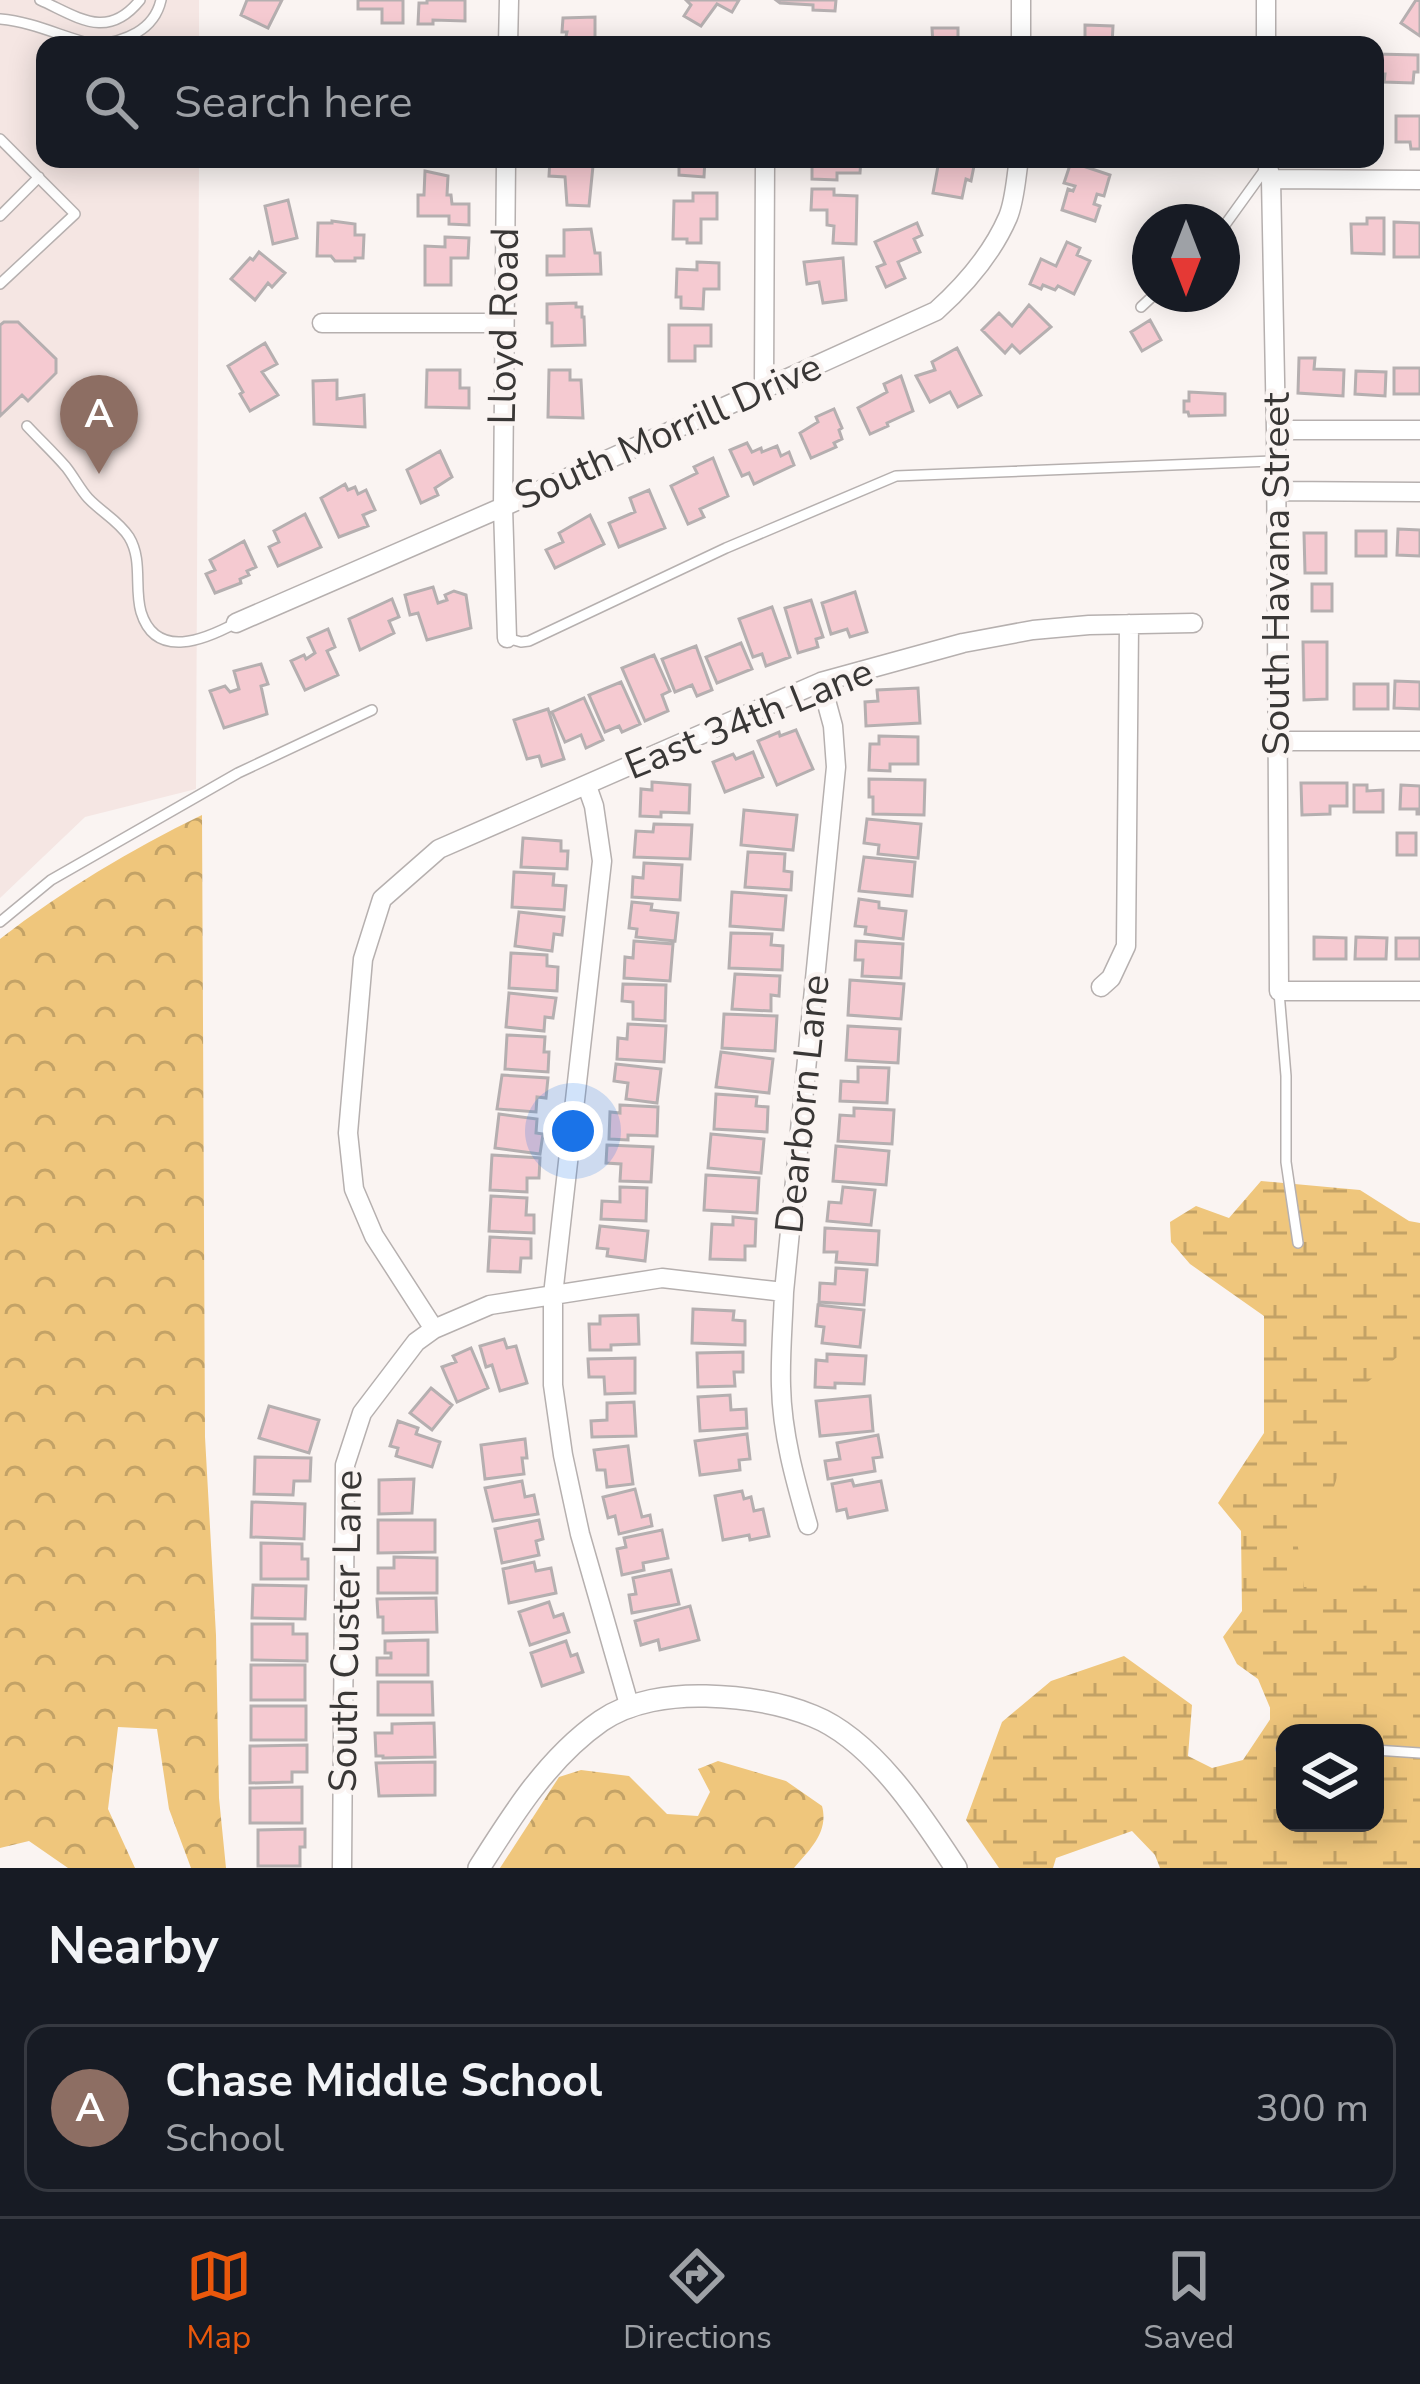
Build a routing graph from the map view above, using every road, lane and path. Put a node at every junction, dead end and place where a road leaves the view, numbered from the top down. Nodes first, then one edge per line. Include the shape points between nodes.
1 (40, 0) edge
2 (140, 0) edge
3 (161, 0) edge
4 (508, 0) edge
5 (1021, 0) edge
6 (1266, 0) edge
7 (0, 19) edge
8 (61, 36) edge
9 (131, 36) edge
10 (508, 36) edge
11 (1021, 36) edge
12 (1266, 36) edge
13 (0, 139) edge
14 (506, 168) edge
15 (765, 168) edge
16 (1018, 168) edge
17 (1268, 169) edge
18 (39, 177) junction
19 (1420, 180) edge
20 (1240, 206) edge
21 (0, 216) edge
22 (0, 284) edge
23 (322, 323) dead end
24 (503, 323) junction
25 (764, 387) junction
26 (27, 426) dead end
27 (1276, 430) junction
28 (1420, 430) edge
29 (1276, 461) junction
30 (1276, 491) junction
31 (1420, 491) edge
32 (503, 507) junction
33 (236, 622) joint
34 (1193, 622) dead end
35 (1129, 624) junction
36 (507, 638) joint
37 (821, 682) junction
38 (373, 710) dead end
39 (1277, 741) junction
40 (1420, 741) edge
41 (587, 786) junction
42 (0, 922) edge
43 (1101, 987) dead end
44 (1279, 991) junction
45 (1420, 991) edge
46 (1298, 1244) dead end
47 (784, 1292) junction
48 (554, 1295) junction
49 (434, 1329) junction
50 (808, 1525) dead end
51 (630, 1708) junction
52 (1384, 1751) edge
53 (1420, 1753) edge
54 (342, 1868) edge
55 (479, 1868) edge
56 (956, 1868) edge

1 - 2 lane via 86,22 109,23
3 - 9 lane
4 - 10 street
5 - 11 street
6 - 12 street
7 - 8 lane
13 - 18 lane
14 - 24 street, Lloyd Road
15 - 25 street
16 - 25 street, South Morrill Drive via 1010,215 936,311
17 - 19 street
17 - 20 lane
17 - 27 street, South Havana Street
18 - 21 lane
18 - 22 lane via 75,214
23 - 24 street
24 - 32 street, Lloyd Road
25 - 32 street, South Morrill Drive
26 - 33 lane via 129,537 150,629 188,643
27 - 28 street
27 - 29 street, South Havana Street
29 - 30 street, South Havana Street
29 - 36 lane via 896,476 530,641
30 - 31 street
30 - 39 street, South Havana Street
32 - 33 street, South Morrill Drive
32 - 36 street, Lloyd Road
34 - 35 street, East 34th Lane
35 - 37 street, East 34th Lane via 1033,630
35 - 43 street via 1126,946
37 - 41 street, East 34th Lane
37 - 47 street, Dearborn Lane via 836,767
38 - 42 lane via 238,773 51,880
39 - 40 street
39 - 44 street, South Havana Street
41 - 48 street via 602,861
41 - 49 street, East 34th Lane via 439,849 382,899 364,959 348,1133 355,1189 374,1236
44 - 45 street
44 - 46 lane
47 - 48 street via 662,1278
47 - 50 street, Dearborn Lane via 781,1391
48 - 49 street via 490,1305
48 - 51 street via 563,1455
49 - 54 street, South Custer Lane via 362,1413 345,1465
51 - 55 street via 604,1718 548,1768
51 - 56 street via 673,1695 718,1696 817,1717 874,1761
52 - 53 lane

